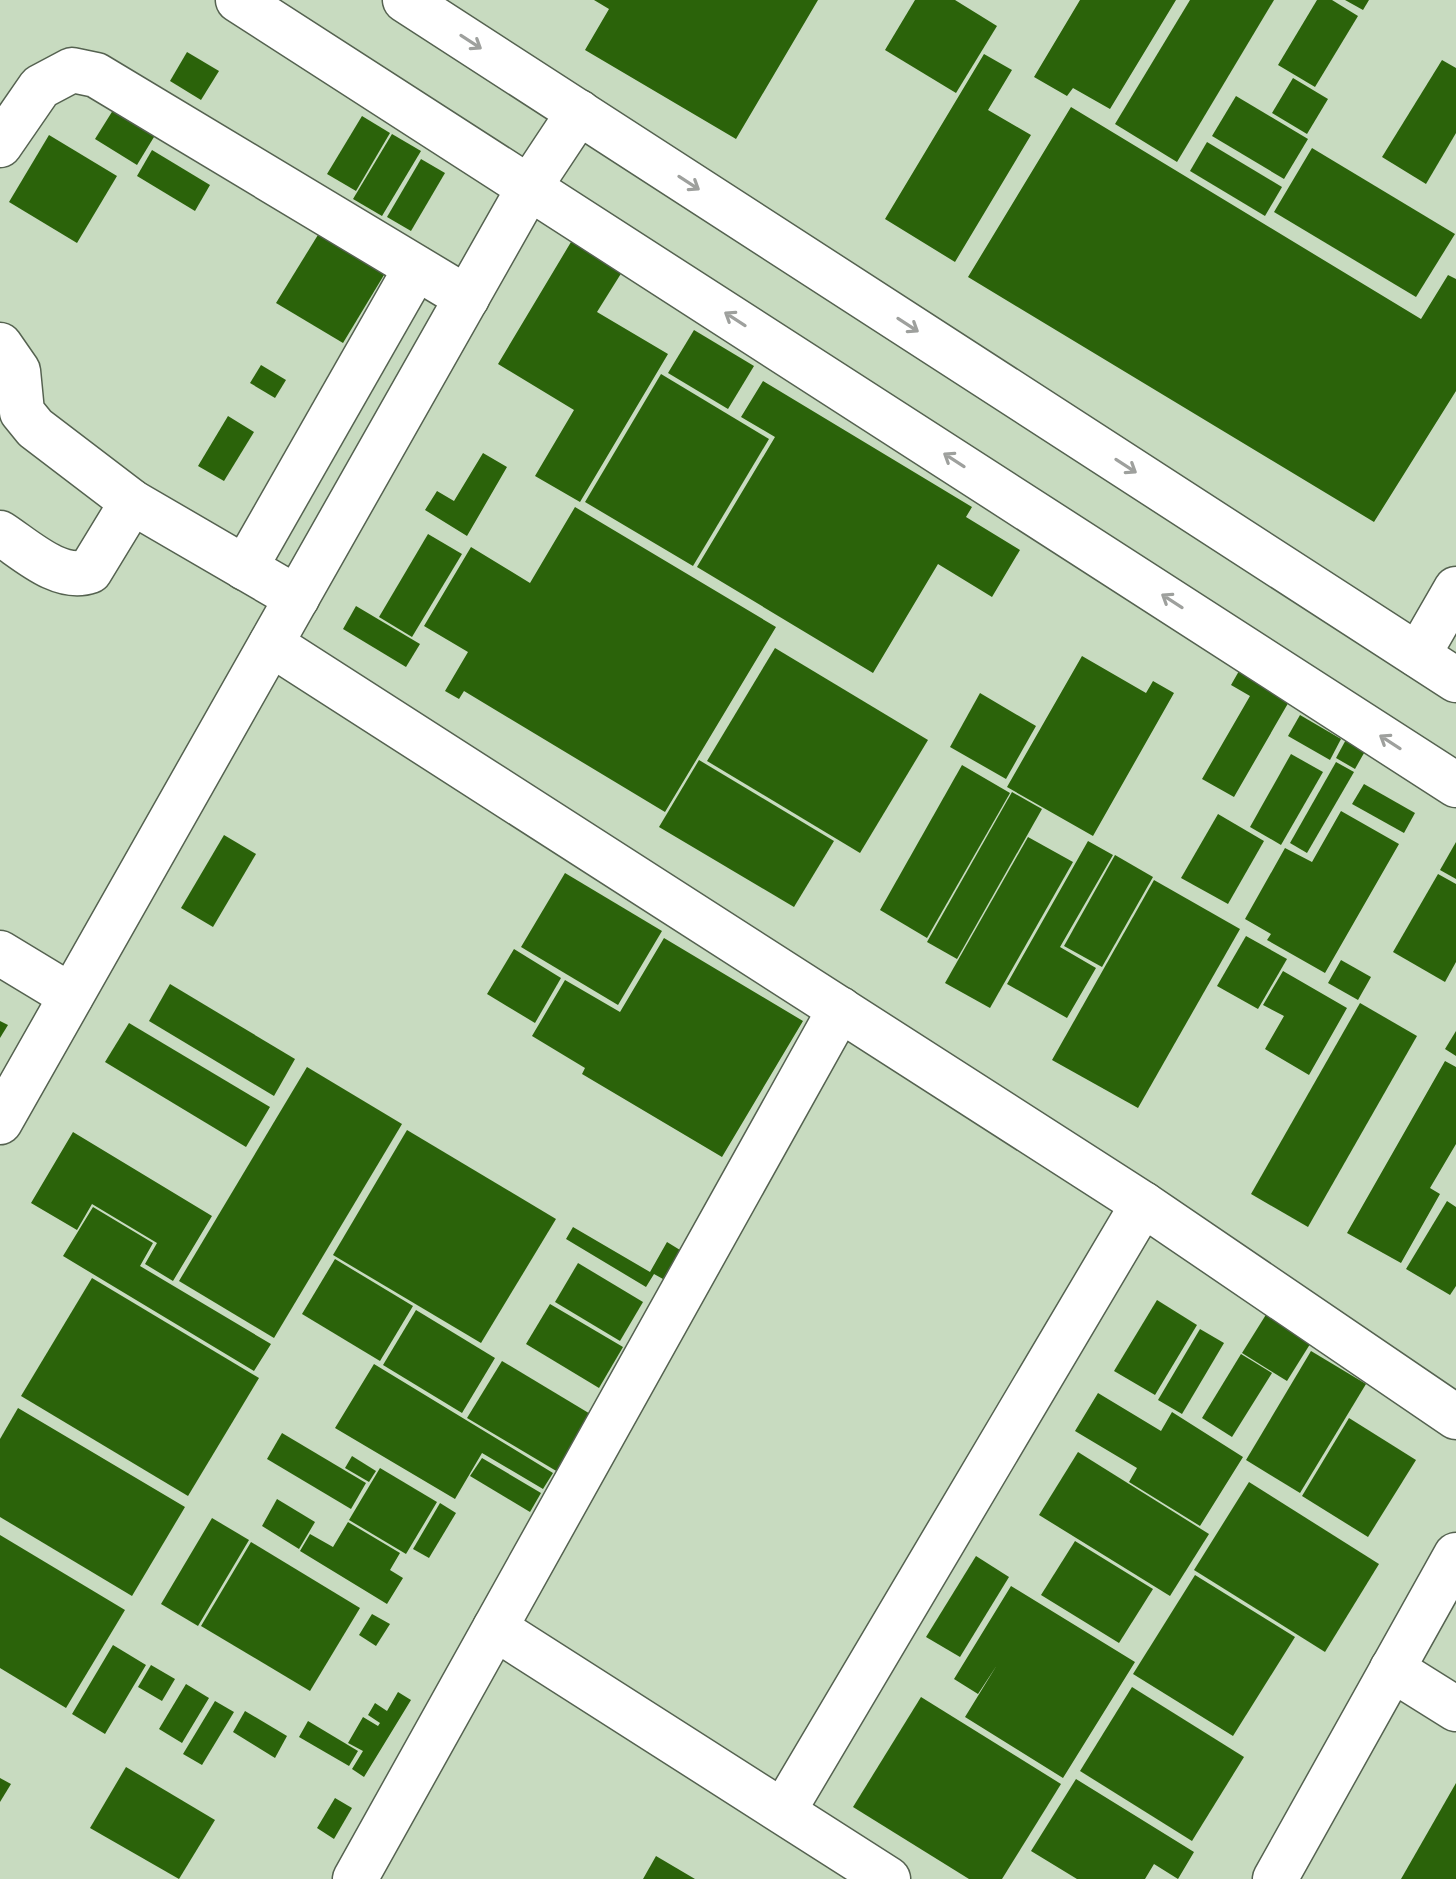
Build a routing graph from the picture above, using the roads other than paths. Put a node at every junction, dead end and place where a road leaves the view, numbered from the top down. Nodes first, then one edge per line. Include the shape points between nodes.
1 (238, 0) edge
2 (405, 0) edge
3 (579, 112) junction
4 (0, 145) edge
5 (530, 186) junction
6 (416, 268) junction
7 (467, 298) junction
8 (0, 345) edge
9 (132, 502) junction
10 (0, 533) edge
11 (245, 568) junction
12 (1456, 589) edge
13 (297, 598) junction
14 (271, 644) junction
15 (1418, 655) junction
16 (1456, 680) edge
17 (1456, 785) edge
18 (0, 953) edge
19 (71, 996) junction
20 (840, 1009) junction
21 (0, 1122) edge
22 (1143, 1204) junction
23 (1456, 1417) edge
24 (1456, 1555) edge
25 (495, 1628) junction
26 (1392, 1669) junction
27 (1456, 1709) edge
28 (784, 1810) junction
29 (355, 1879) edge
30 (888, 1879) edge
31 (1275, 1879) edge

1 - 5 street
2 -> 3 street
3 - 5 street
3 -> 15 street
4 - 6 street via 40,87 72,70 96,75
5 - 7 street
17 -> 5 street
6 - 7 street
6 - 11 street
7 - 13 street
8 - 9 street via 18,371 22,412 35,428
9 - 10 street via 90,571 77,576
9 - 11 street
11 - 13 street
12 - 15 street
13 - 14 street
14 - 19 street
14 - 20 street
15 - 16 street
18 - 19 street
19 - 21 street
20 - 22 street
20 - 25 street
22 - 23 street
22 - 28 street
24 - 26 street
25 - 28 street
25 - 29 street
26 - 27 street
26 - 31 street
28 - 30 street

